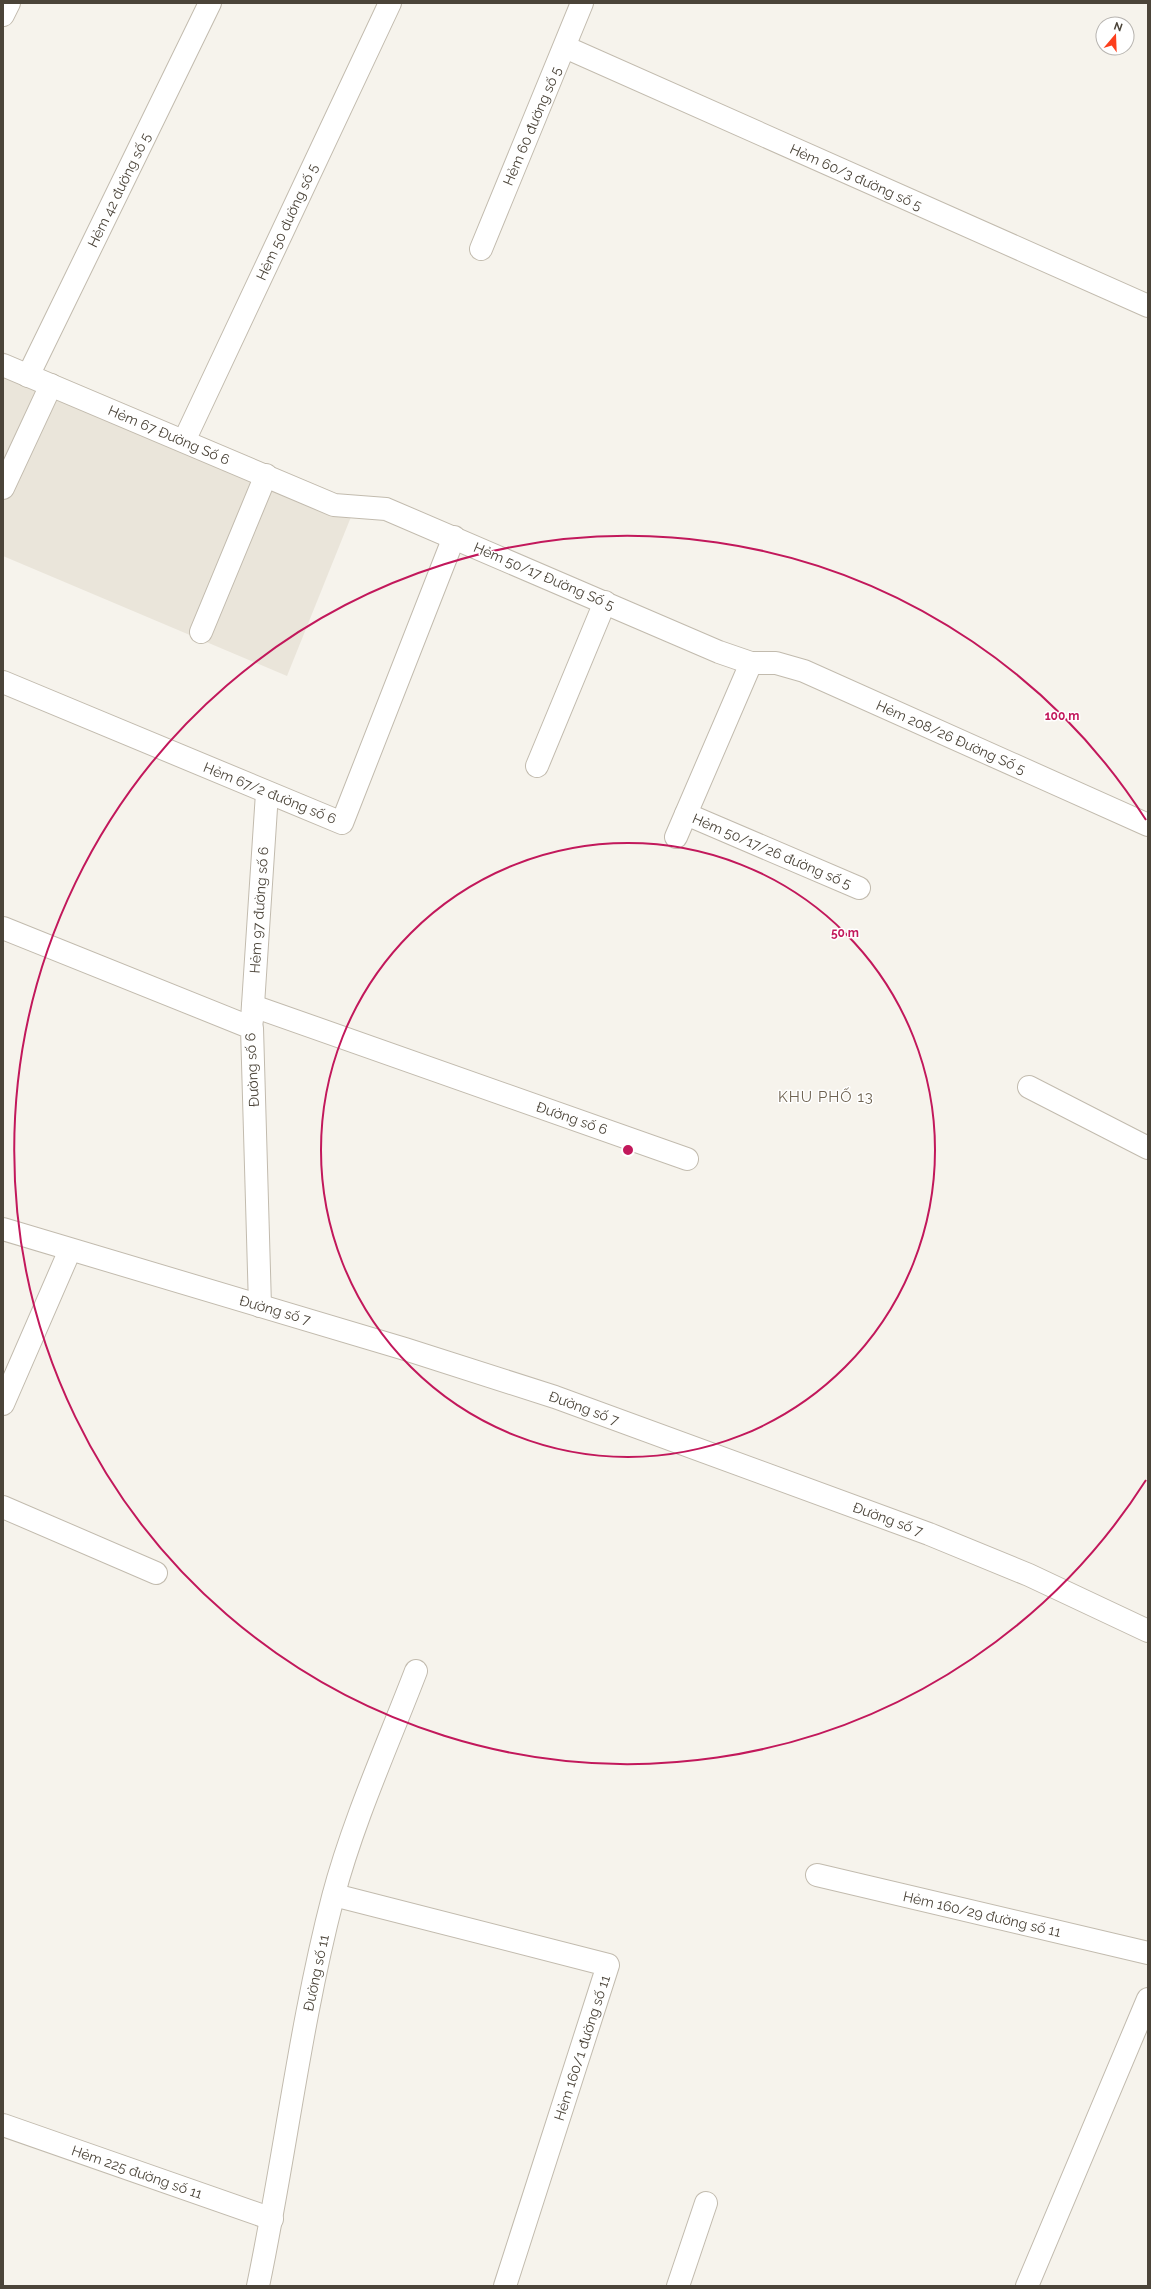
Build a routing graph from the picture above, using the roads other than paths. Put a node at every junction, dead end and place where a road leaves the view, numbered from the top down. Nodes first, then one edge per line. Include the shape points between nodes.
1 (9, 3) edge
2 (210, 3) edge
3 (390, 3) edge
4 (582, 3) edge
5 (3, 15) edge
6 (565, 47) junction
7 (481, 249) dead end
8 (1148, 306) edge
9 (3, 366) edge
10 (28, 376) junction
11 (51, 386) junction
12 (184, 441) junction
13 (266, 475) junction
14 (3, 488) edge
15 (334, 505) joint
16 (454, 537) junction
17 (605, 602) junction
18 (201, 632) dead end
19 (751, 663) junction
20 (3, 682) edge
21 (537, 766) dead end
22 (267, 793) junction
23 (686, 814) junction
24 (1148, 825) edge
25 (676, 837) dead end
26 (859, 888) dead end
27 (3, 928) edge
28 (253, 1006) junction
29 (252, 1028) junction
30 (1029, 1087) dead end
31 (1148, 1148) edge
32 (687, 1159) dead end
33 (3, 1229) edge
34 (70, 1250) junction
35 (260, 1306) junction
36 (3, 1404) edge
37 (3, 1507) edge
38 (156, 1573) dead end
39 (1148, 1631) edge
40 (416, 1671) dead end
41 (817, 1875) dead end
42 (334, 1895) junction
43 (1148, 1952) edge
44 (1148, 1998) edge
45 (3, 2124) edge
46 (706, 2203) dead end
47 (272, 2219) junction
48 (258, 2286) edge
49 (505, 2286) edge
50 (678, 2286) edge
51 (1027, 2286) edge

1 - 5 street
2 - 10 street, Hẻm 42 đường số 5
3 - 12 street, Hẻm 50 đường số 5
4 - 6 street, Hẻm 60 đường số 5
6 - 7 street, Hẻm 60 đường số 5
6 - 8 street, Hẻm 60/3 đường số 5
9 - 10 street, Hẻm 67 Đường Số 6
10 - 11 street, Hẻm 67 Đường Số 6
11 - 12 street, Hẻm 67 Đường Số 6
11 - 14 street
12 - 13 street, Hẻm 67 Đường Số 6
13 - 15 street, Hẻm 67 Đường Số 6
13 - 18 street
15 - 16 street, Hẻm 50/17 Đường Số 5 via 386,509
16 - 17 street, Hẻm 50/17 Đường Số 5
16 - 22 street, Hẻm 67/2 đường số 6 via 342,823
17 - 19 street, Hẻm 50/17 Đường Số 5 via 719,652
17 - 21 street
19 - 23 street, Hẻm 50/17/26 đường số 5
19 - 24 street, Hẻm 208/26 Đường Số 5 via 776,663 804,670
20 - 22 street, Hẻm 67/2 đường số 6
22 - 28 street, Hẻm 97 đường số 6
23 - 25 street, Hẻm 50/17/26 đường số 5
23 - 26 street, Hẻm 50/17/26 đường số 5
27 - 29 street, Đường số 6
28 - 29 street, Hẻm 97 đường số 6
28 - 32 street, Đường số 6
29 - 35 street, Đường số 6
30 - 31 street
33 - 34 street, Đường số 7
34 - 35 street, Đường số 7
34 - 36 street
35 - 39 street, Đường số 7 via 405,1349 562,1400 929,1534 1029,1575
37 - 38 street
40 - 42 street, Đường số 11 via 355,1831
41 - 43 street, Hẻm 160/29 đường số 11
42 - 47 street, Đường số 11 via 312,1986
42 - 49 street, Hẻm 160/1 đường số 11 via 608,1965
44 - 51 street
45 - 47 street, Hẻm 225 đường số 11
46 - 50 street
47 - 48 street, Đường số 11

